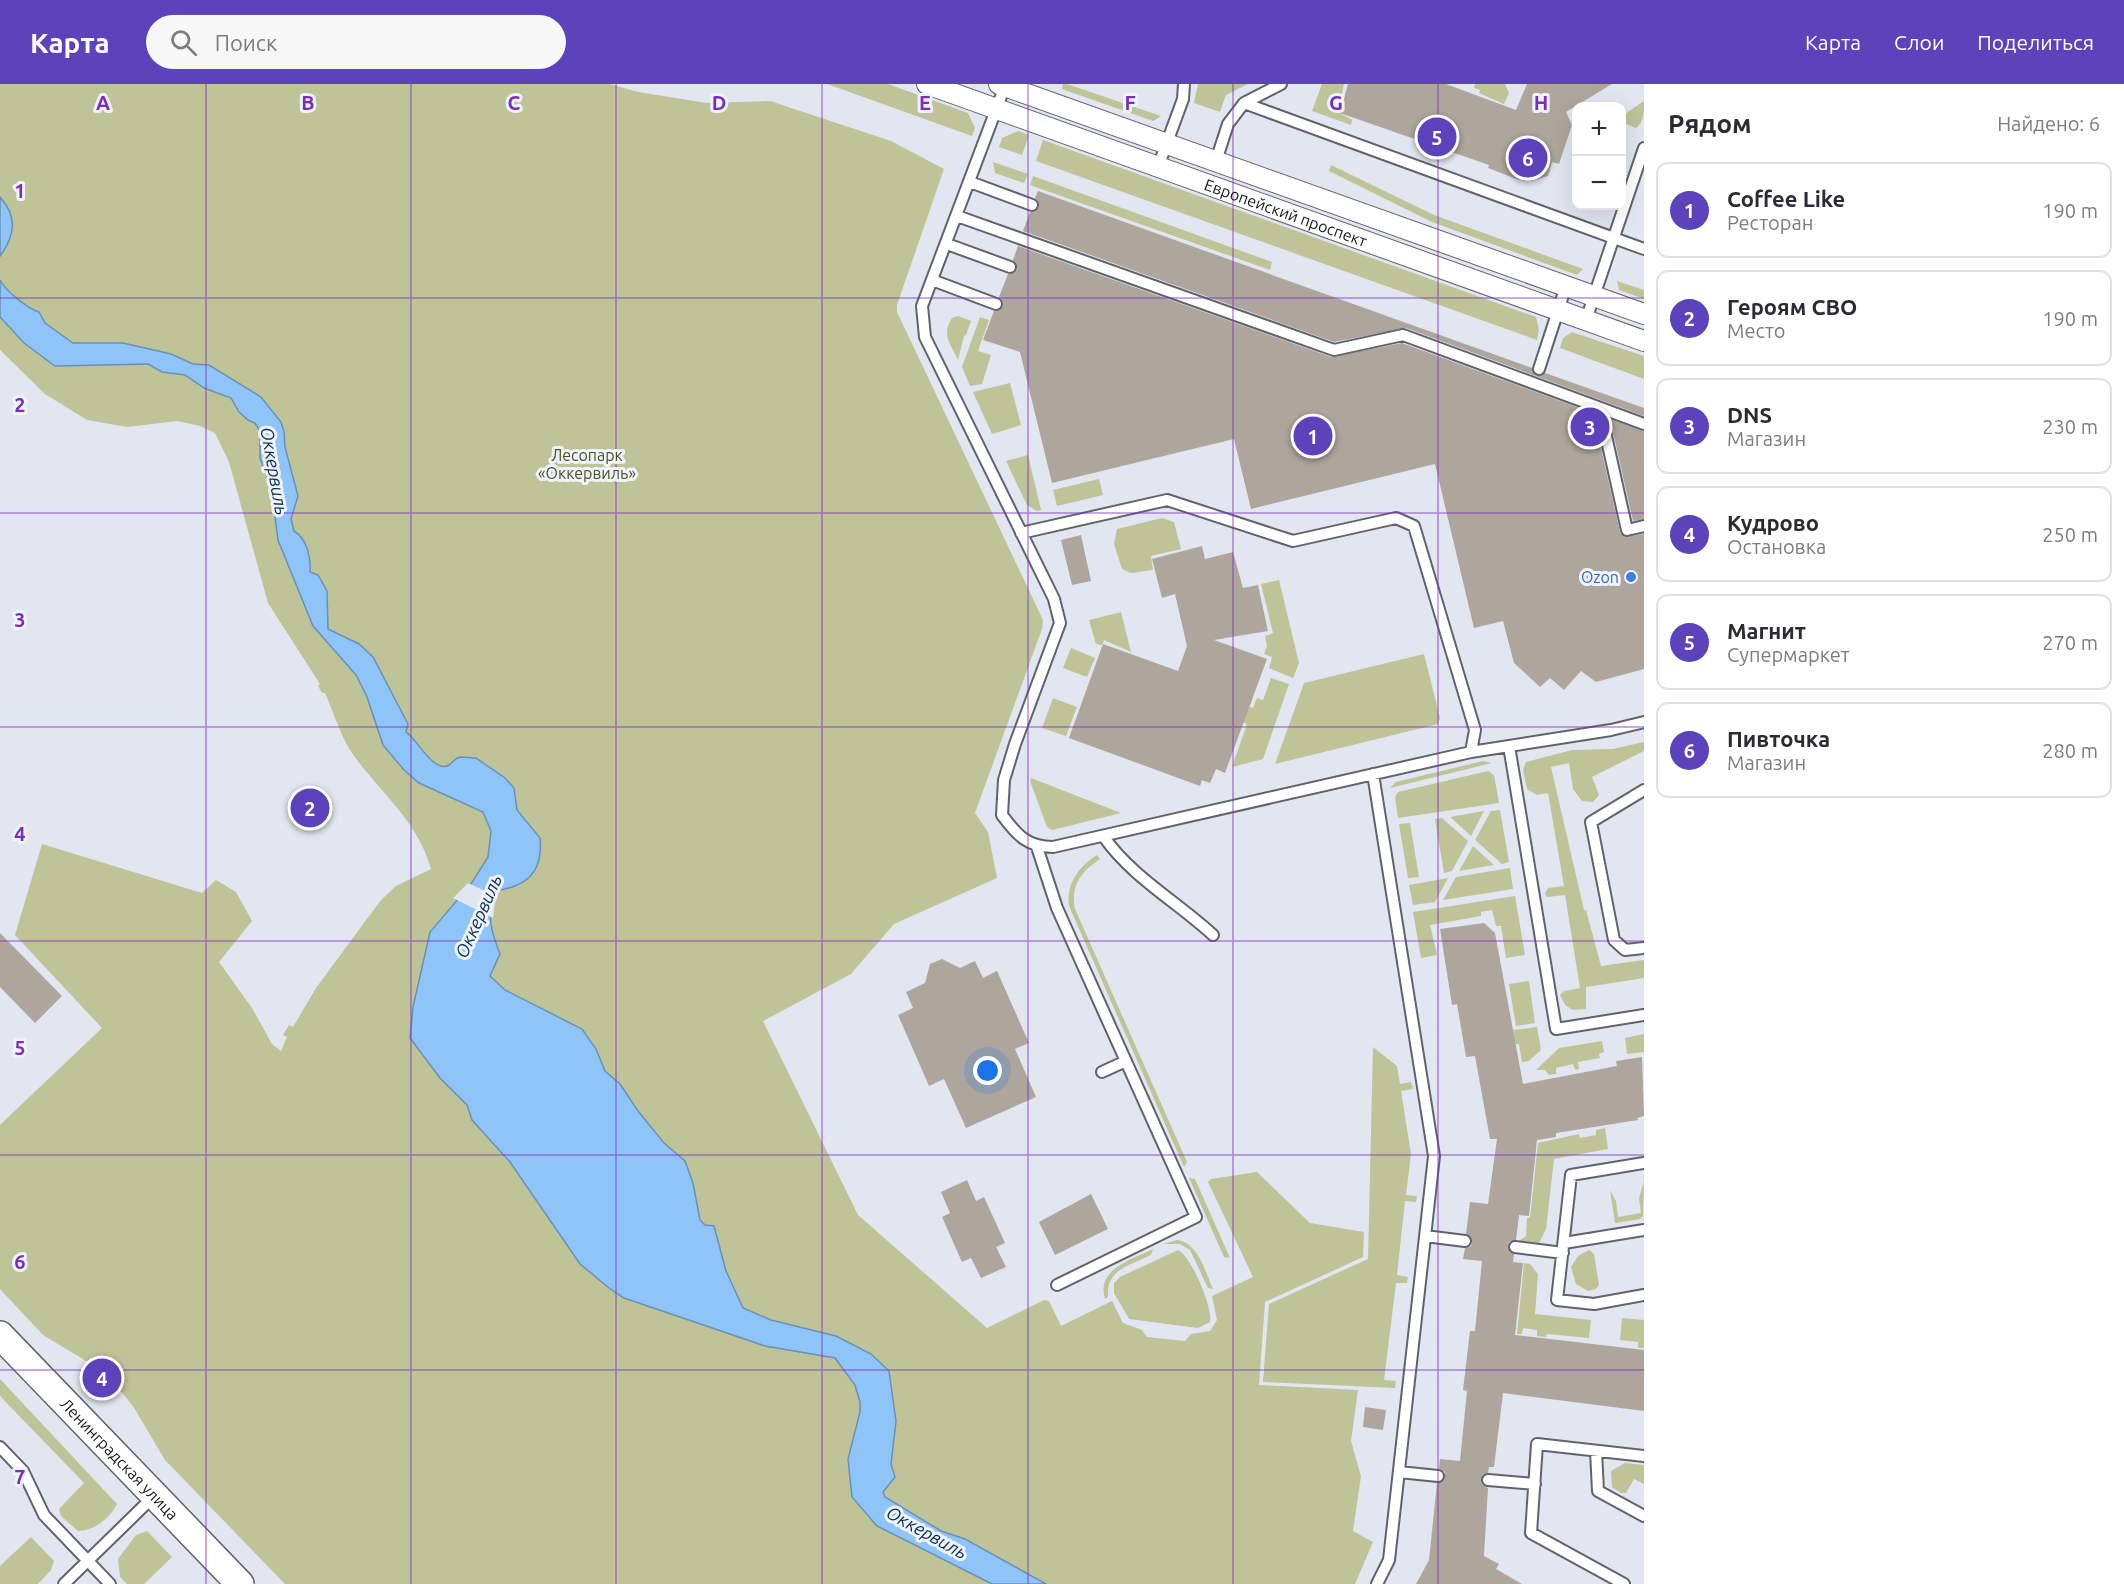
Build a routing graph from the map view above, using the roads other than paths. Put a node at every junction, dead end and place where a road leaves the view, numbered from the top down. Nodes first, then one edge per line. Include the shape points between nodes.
1 (927, 84) edge
2 (1184, 84) edge
3 (1281, 84) edge
4 (1002, 85) edge
5 (1244, 103) junction
6 (996, 109) junction
7 (1167, 144) junction
8 (1644, 148) edge
9 (1216, 161) junction
10 (1158, 167) junction
11 (970, 182) junction
12 (1032, 205) dead end
13 (957, 216) junction
14 (1612, 238) junction
15 (947, 244) junction
16 (1644, 249) edge
17 (1010, 267) dead end
18 (932, 280) junction
19 (1566, 286) junction
20 (1594, 296) junction
21 (996, 304) dead end
22 (1558, 310) junction
23 (1644, 314) edge
24 (1586, 320) junction
25 (1644, 341) edge
26 (1539, 369) dead end
27 (1600, 409) junction
28 (1644, 424) edge
29 (1644, 526) edge
30 (1021, 533) junction
31 (1644, 722) edge
32 (1509, 746) junction
33 (1471, 752) junction
34 (1373, 774) junction
35 (1644, 790) edge
36 (1104, 837) junction
37 (1037, 847) junction
38 (1213, 935) dead end
39 (1644, 948) edge
40 (1644, 1015) edge
41 (1126, 1062) junction
42 (1102, 1072) dead end
43 (1644, 1163) edge
44 (1644, 1230) edge
45 (1425, 1236) junction
46 (1466, 1241) dead end
47 (1515, 1247) dead end
48 (1563, 1248) junction
49 (1057, 1285) dead end
50 (1644, 1295) edge
51 (0, 1335) edge
52 (0, 1447) edge
53 (1596, 1450) junction
54 (1644, 1456) edge
55 (1399, 1472) junction
56 (1438, 1476) dead end
57 (1488, 1480) dead end
58 (1535, 1484) junction
59 (154, 1495) junction
60 (1644, 1516) edge
61 (88, 1560) junction
62 (64, 1584) edge
63 (110, 1584) edge
64 (240, 1584) edge
65 (1377, 1584) edge
66 (1624, 1584) edge

1 - 6 street, Европейский проспект
2 - 7 lane via 1183,99
3 - 5 lane
4 - 6 lane
4 - 7 street, Европейский проспект
5 - 9 lane via 1228,124
5 - 14 lane
6 - 10 street, Европейский проспект
6 - 11 lane
7 - 9 street, Европейский проспект
7 - 10 lane
8 - 14 lane
9 - 19 street, Европейский проспект
10 - 22 street, Европейский проспект
11 - 12 lane
11 - 13 lane
13 - 15 lane
13 - 27 lane via 1334,350 1403,334
14 - 16 lane
14 - 20 lane
15 - 17 lane
15 - 18 lane
18 - 21 lane
18 - 30 lane via 922,306 925,337
19 - 20 street, Европейский проспект
19 - 22 lane
20 - 23 street, Европейский проспект
20 - 24 lane
22 - 24 street, Европейский проспект
22 - 26 lane
24 - 25 street, Европейский проспект
27 - 28 lane
27 - 29 lane via 1627,530
30 - 33 lane via 1167,500 1293,541 1396,518 1414,526 1475,730
30 - 37 lane via 1054,600 1060,623 1004,780 1002,814 1024,841
31 - 32 lane
32 - 33 lane
32 - 40 lane via 1556,1029
33 - 34 lane
34 - 36 lane
34 - 45 lane via 1434,1156
35 - 39 lane via 1591,822 1614,940 1625,951
36 - 37 lane
36 - 38 lane via 1118,857
37 - 41 lane via 1057,908
41 - 42 lane
41 - 49 lane via 1196,1217
43 - 48 lane via 1571,1175
44 - 48 lane
45 - 46 lane
45 - 55 lane
47 - 48 lane
48 - 50 lane via 1557,1300 1594,1304
51 - 59 street, Ленинградская улица
52 - 61 lane via 23,1471 44,1515
53 - 54 lane
53 - 58 lane via 1537,1444
53 - 60 lane via 1598,1491
55 - 56 lane
55 - 65 lane via 1389,1560
57 - 58 lane
58 - 66 lane via 1532,1533
59 - 61 lane
59 - 64 street, Ленинградская улица
61 - 62 lane
61 - 63 lane

